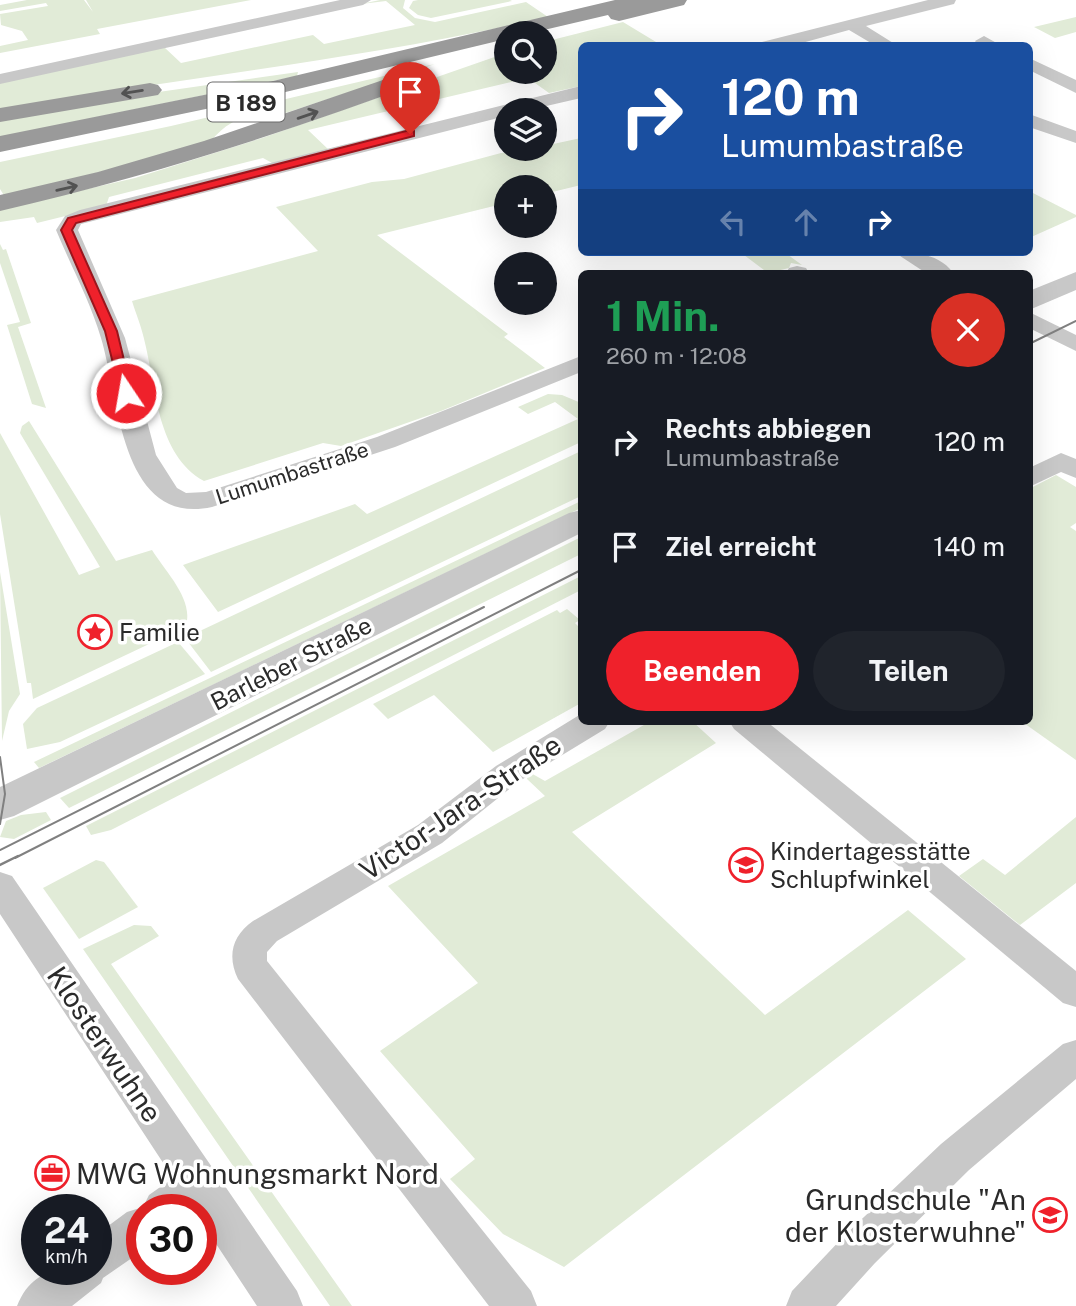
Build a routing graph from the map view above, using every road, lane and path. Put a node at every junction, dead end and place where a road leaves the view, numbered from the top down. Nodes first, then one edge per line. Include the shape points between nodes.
1 (363, 0) edge
2 (642, 0) edge
3 (676, 0) edge
4 (948, 0) edge
5 (850, 24) junction
6 (557, 29) edge
7 (783, 42) edge
8 (883, 42) edge
9 (494, 44) edge
10 (494, 45) edge
11 (415, 54) junction
12 (1033, 65) edge
13 (0, 79) edge
14 (1076, 87) edge
15 (578, 93) edge
16 (556, 98) edge
17 (494, 113) edge
18 (0, 115) edge
19 (1033, 122) edge
20 (1076, 137) edge
21 (0, 144) edge
22 (0, 153) edge
23 (0, 202) edge
24 (912, 256) edge
25 (937, 270) edge
26 (1076, 280) edge
27 (1033, 300) edge
28 (1033, 321) edge
29 (1076, 344) edge
30 (571, 367) edge
31 (1076, 470) edge
32 (1033, 477) edge
33 (578, 521) edge
34 (587, 725) edge
35 (750, 725) edge
36 (0, 805) edge
37 (0, 886) edge
38 (1076, 992) edge
39 (1076, 1056) edge
40 (199, 1184) junction
41 (185, 1194) edge
42 (126, 1238) edge
43 (112, 1249) edge
44 (65, 1285) edge
45 (38, 1306) edge
46 (282, 1306) edge
47 (516, 1306) edge
48 (807, 1306) edge

1 - 13 street
2 - 11 highway, B 189
3 - 6 highway
4 - 5 street
5 - 7 street
5 - 8 street
9 - 22 highway, B 189 via 243,103
23 -> 10 highway via 129,172 225,143
11 -> 18 highway via 252,74
11 - 21 highway, B 189
12 - 14 street
15 - 16 street, Lumumbastraße
17 - 30 street, Lumumbastraße via 87,214 72,220 67,230 111,331 144,456 162,488 179,499 212,499 386,442
19 - 20 street
24 - 25 street
26 - 27 street
28 - 29 street
31 - 32 street via 1061,461
33 - 36 street, Barleber Straße
34 - 47 street, Victor-Jara-Straße via 507,774 430,834 265,931 248,954 251,968
35 - 38 street
37 - 40 street, Klosterwuhne
39 - 48 street via 955,1157
40 - 41 street
40 - 46 street, Klosterwuhne
42 - 43 street
44 - 45 street

